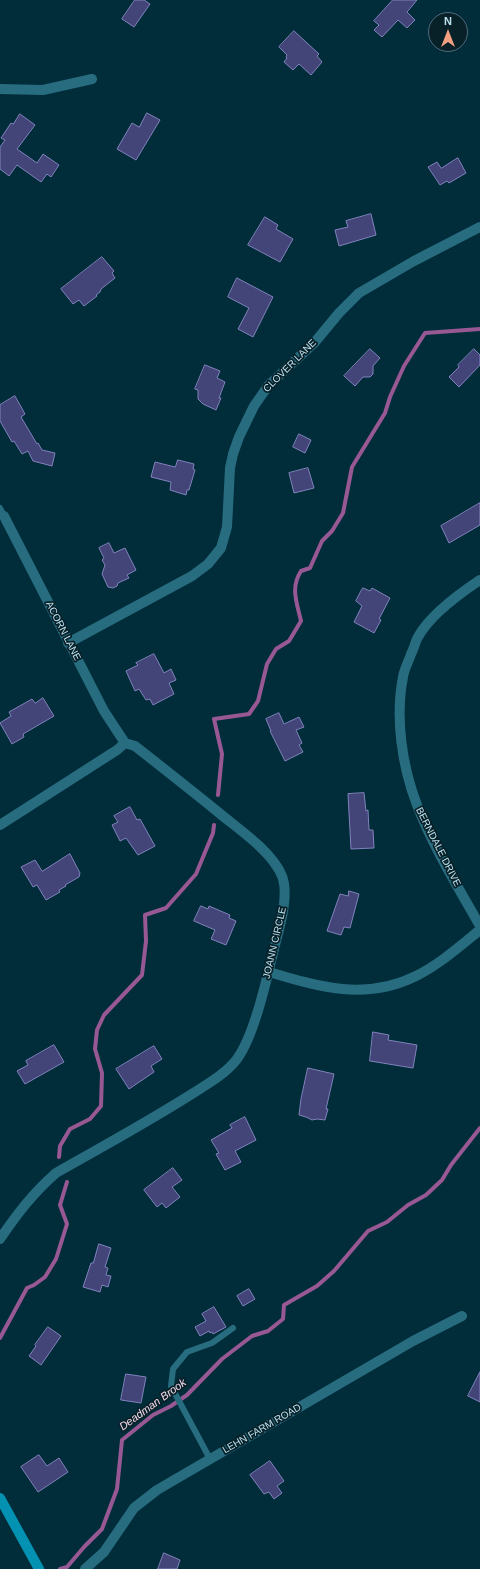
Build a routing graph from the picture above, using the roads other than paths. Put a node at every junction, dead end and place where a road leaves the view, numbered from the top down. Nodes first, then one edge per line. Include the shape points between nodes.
1 (92, 80) dead end
2 (0, 89) edge
3 (480, 227) edge
4 (2, 512) edge
5 (480, 580) edge
6 (68, 643) junction
7 (125, 743) junction
8 (0, 825) edge
9 (480, 926) edge
10 (480, 930) edge
11 (269, 972) junction
12 (0, 1239) edge
13 (462, 1316) dead end
14 (233, 1328) dead end
15 (210, 1458) junction
16 (0, 1498) edge
17 (39, 1569) edge
18 (85, 1569) edge

1 - 2 street via 43,90
3 - 6 street, CLOVER LANE via 359,293 315,342 268,386 254,406 239,437 230,468 227,527 221,548 208,564 192,576
4 - 6 street, ACORN LANE
5 - 9 street, BERNDALE DRIVE via 443,608 418,637 403,675 400,697 403,751 417,805
6 - 7 street, ACORN LANE via 104,711
7 - 8 street
7 - 11 street, JOANN CIRCLE via 135,746 241,830 261,848 282,876 284,901
10 - 11 street via 441,961 417,976 396,985 373,990 326,987
11 - 12 street, JOANN CIRCLE via 246,1045 237,1060 204,1086 161,1113 56,1173 20,1210
13 - 15 street, LEHN FARM ROAD via 413,1341
14 - 15 lane via 212,1343 187,1352 174,1369 171,1386
15 - 18 street, LEHN FARM ROAD via 157,1490 134,1508 104,1552
16 - 17 street

